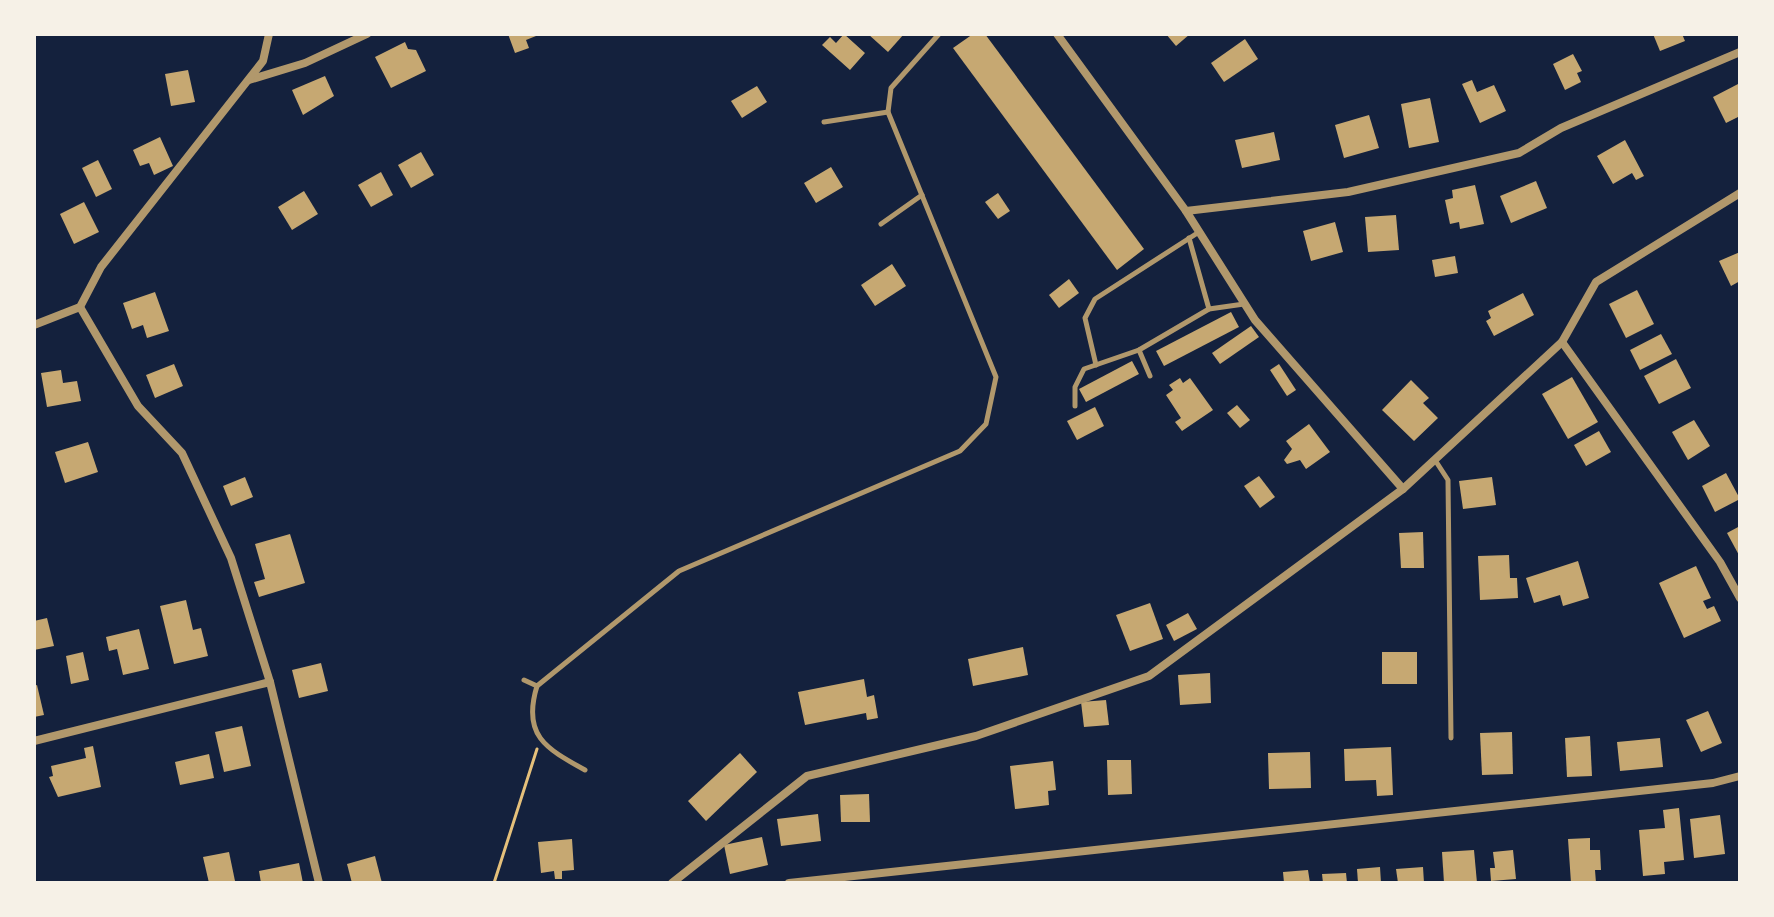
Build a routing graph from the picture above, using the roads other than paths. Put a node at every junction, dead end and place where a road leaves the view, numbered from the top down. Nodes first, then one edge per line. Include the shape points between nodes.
1 (269, 34) edge
2 (367, 34) edge
3 (939, 34) edge
4 (1057, 34) edge
5 (1740, 52) edge
6 (248, 80) junction
7 (888, 112) junction
8 (824, 122) dead end
9 (1740, 193) edge
10 (922, 195) junction
11 (1186, 211) junction
12 (881, 224) dead end
13 (1200, 232) junction
14 (1189, 238) junction
15 (1245, 304) junction
16 (80, 307) junction
17 (1209, 309) junction
18 (34, 325) edge
19 (1562, 342) junction
20 (1139, 350) junction
21 (1096, 365) junction
22 (1150, 376) dead end
23 (1075, 406) dead end
24 (1435, 460) junction
25 (1403, 489) junction
26 (1740, 598) edge
27 (524, 680) dead end
28 (270, 682) junction
29 (537, 686) junction
30 (1451, 738) dead end
31 (34, 741) edge
32 (585, 770) dead end
33 (1740, 776) edge
34 (319, 883) edge
35 (672, 883) edge
36 (789, 883) edge

1 - 6 street via 263,61
2 - 6 street via 305,63
3 - 7 lane via 891,88
4 - 11 street
5 - 11 street via 1561,128 1519,153 1348,192
6 - 16 street via 101,267
7 - 8 lane
7 - 10 lane
9 - 19 street via 1596,282
10 - 12 lane
10 - 29 lane via 996,377 986,424 960,451 679,571
11 - 13 street
13 - 14 lane
13 - 15 street
14 - 17 lane
14 - 21 lane via 1095,299 1085,318
15 - 17 lane
15 - 25 street
16 - 18 street
16 - 28 street via 138,406 195,475 231,558
17 - 20 lane
19 - 24 street
19 - 26 street via 1720,562
20 - 21 lane
20 - 22 lane
21 - 23 lane via 1084,369 1075,387
24 - 25 street
24 - 30 lane via 1448,480
25 - 35 street via 1149,676 976,736 807,776
27 - 29 lane
28 - 31 street
28 - 34 street
29 - 32 lane via 531,705 533,728 545,746
33 - 36 street via 1697,785

